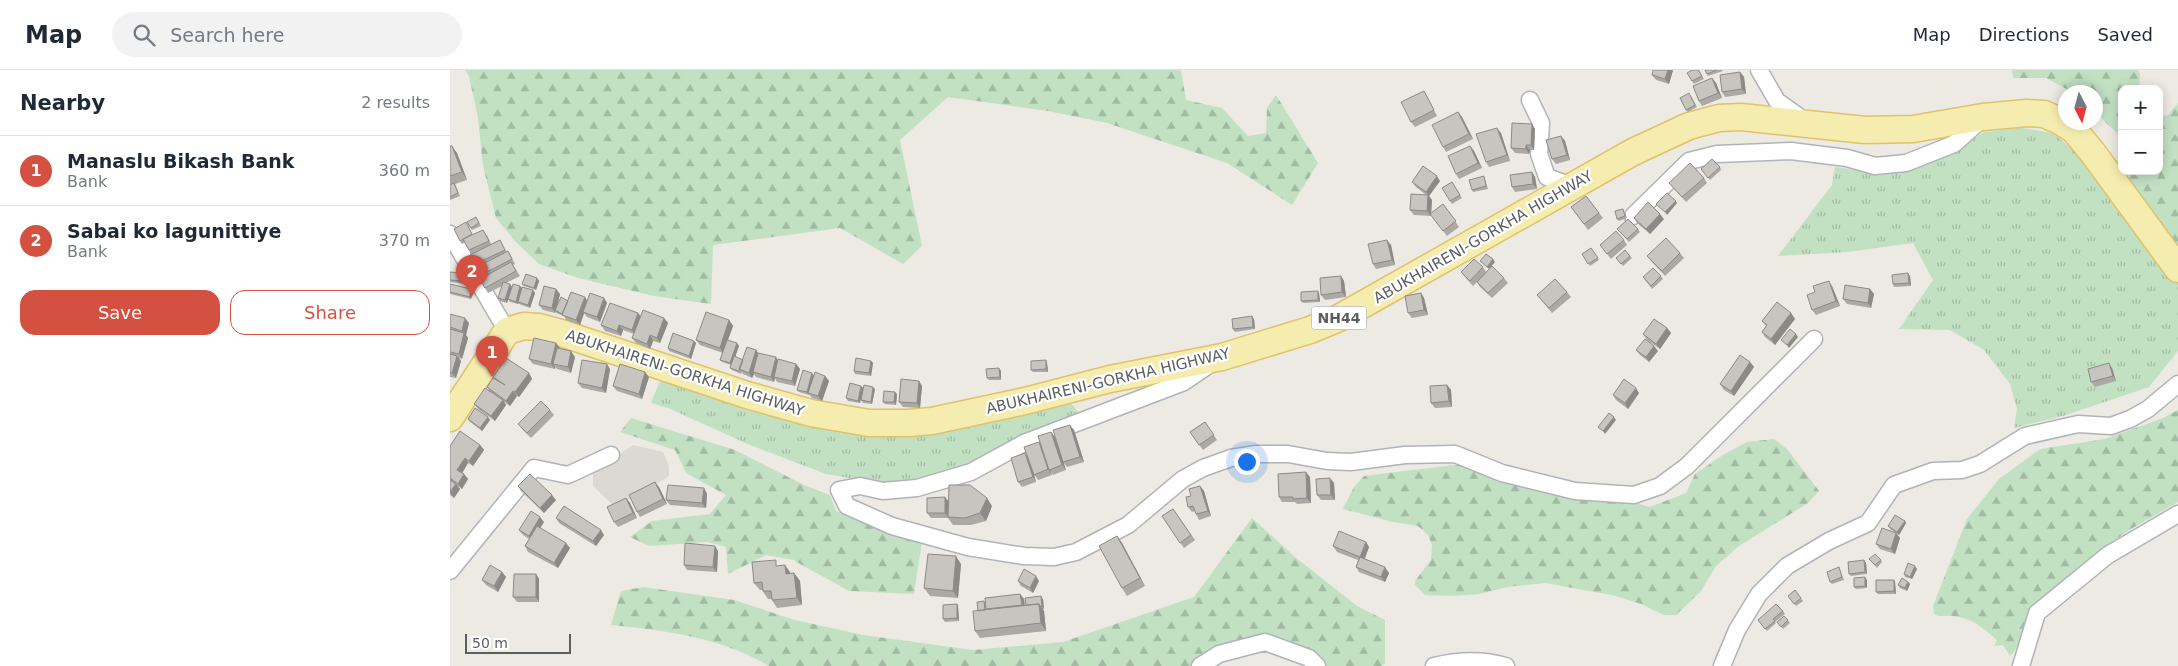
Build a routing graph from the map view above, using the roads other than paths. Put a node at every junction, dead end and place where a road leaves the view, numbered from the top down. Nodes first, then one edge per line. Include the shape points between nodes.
1 (1759, 70) edge
2 (1530, 100) dead end
3 (1983, 117) junction
4 (1810, 125) junction
5 (1572, 186) junction
6 (1633, 216) edge
7 (450, 234) edge
8 (2178, 269) edge
9 (507, 331) junction
10 (1814, 339) dead end
11 (1222, 357) junction
12 (2178, 384) edge
13 (450, 418) edge
14 (611, 455) dead end
15 (2178, 514) edge
16 (450, 571) edge
17 (1200, 666) edge
18 (1317, 666) edge
19 (1434, 666) edge
20 (1506, 666) edge
21 (1722, 666) edge
22 (2021, 666) edge

1 - 4 street via 1777,101
2 - 5 street via 1541,123 1539,154 1547,177
3 - 4 main road, ABUKHAIRENI-GORKHA HIGHWAY / NH44 via 1913,130
3 - 6 street via 1954,144 1906,162 1875,166 1847,158 1791,151 1717,154 1689,161
3 - 8 main road, ABUKHAIRENI-GORKHA HIGHWAY / NH44 via 2027,112 2044,114 2074,130
4 - 5 main road, ABUKHAIRENI-GORKHA HIGHWAY / NH44 via 1741,117 1719,118 1689,126 1649,144
5 - 11 main road, ABUKHAIRENI-GORKHA HIGHWAY / NH44 via 1339,318
7 - 9 street
9 - 11 main road, ABUKHAIRENI-GORKHA HIGHWAY / NH44 via 524,326 538,327 747,395 811,413 869,423 932,421 1110,379
9 - 13 main road
10 - 11 street via 1687,466 1660,486 1634,495 1575,491 1502,473 1455,454 1327,462 1288,454 1256,454 1231,458 1203,468 1184,479 1128,525 1076,552 1054,557 968,547 892,526 847,506 839,490 860,486 883,491 917,488 971,472 1024,442 1184,382
12 - 21 street via 2148,409 2111,426 2078,424 2025,436 1980,464 1962,470 1933,471 1894,486 1868,523 1787,566 1759,594 1737,630
14 - 16 street via 568,475 534,468
15 - 22 street via 2108,555 2037,613
17 - 18 street via 1219,654 1265,642 1309,658
19 - 20 street via 1463,661

